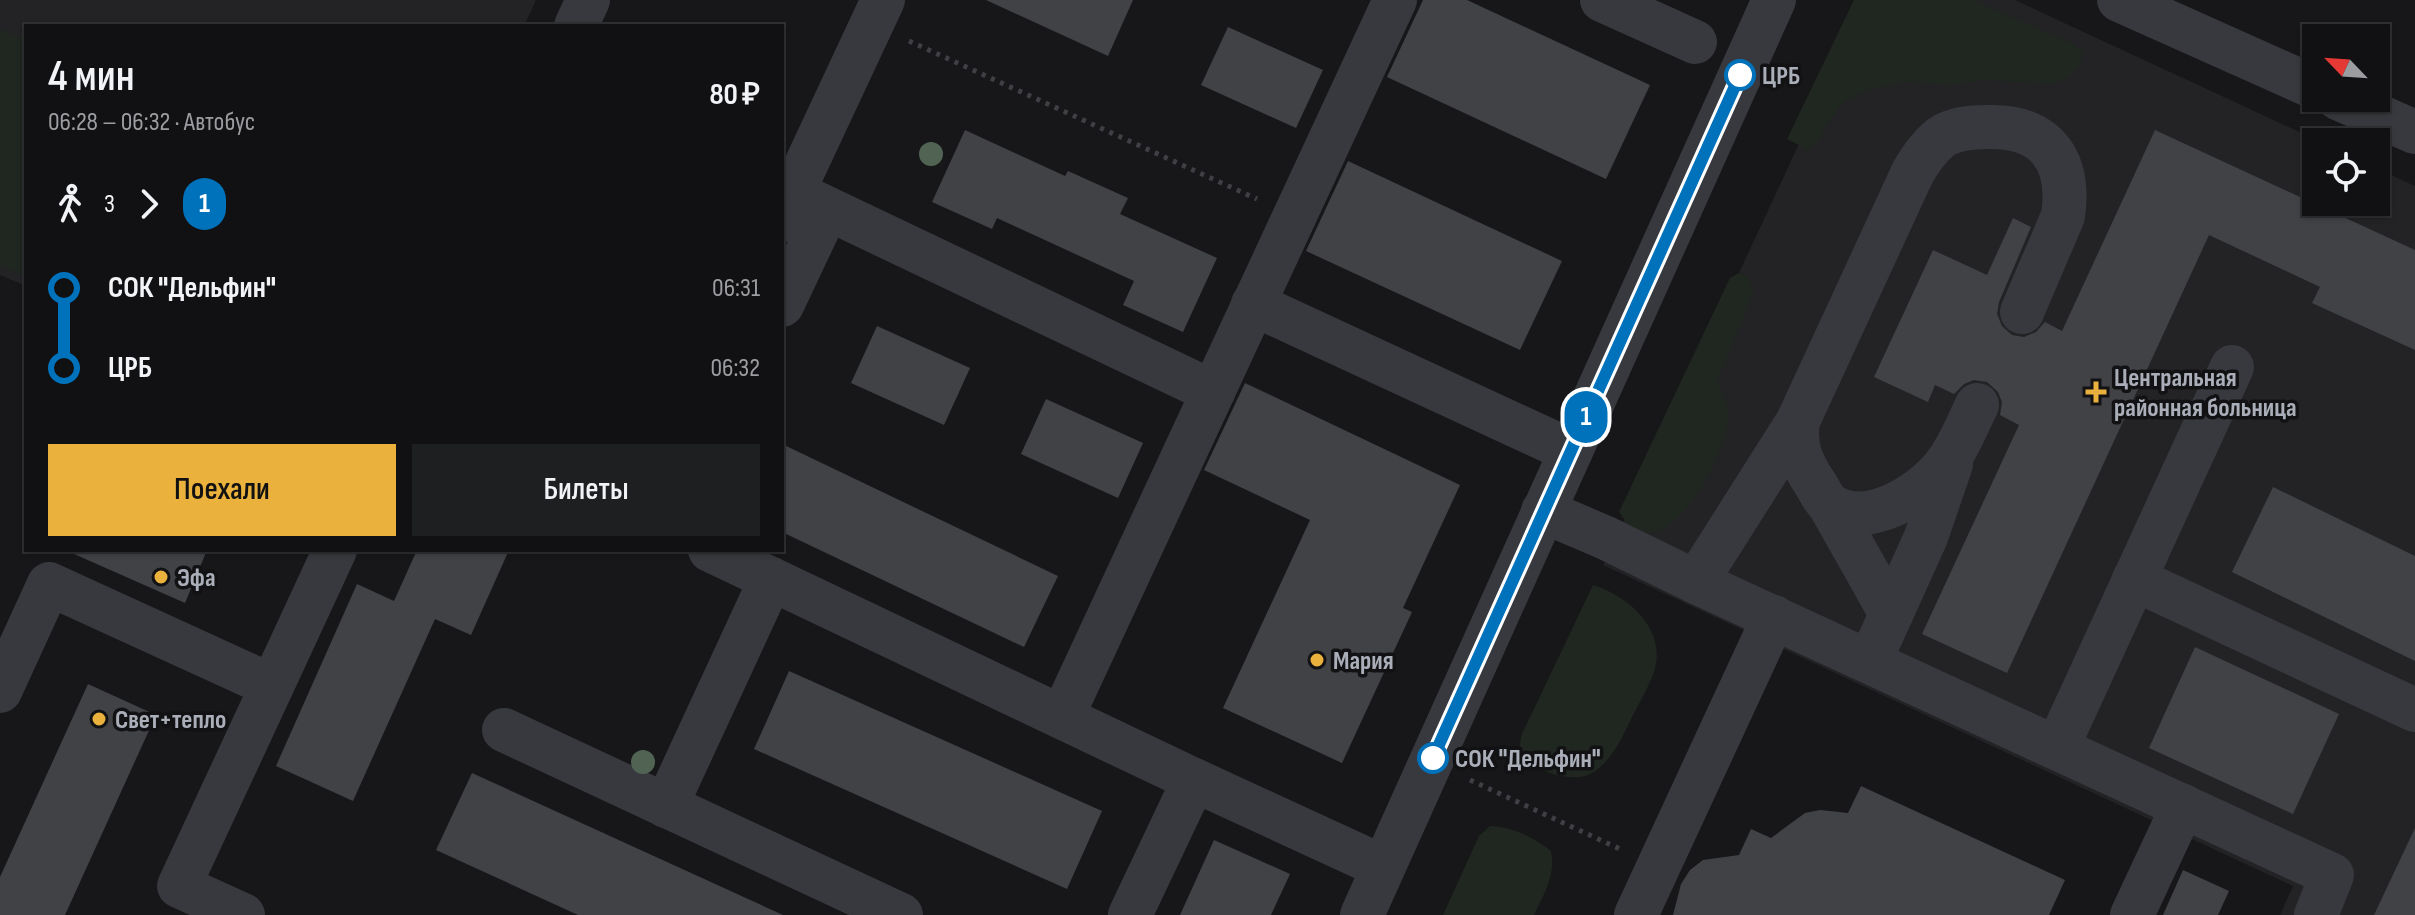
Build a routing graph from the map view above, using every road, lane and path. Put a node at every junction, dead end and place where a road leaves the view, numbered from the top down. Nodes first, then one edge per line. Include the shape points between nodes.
1 (588, 0) edge
2 (1602, 0) edge
3 (1774, 0) edge
4 (2119, 0) edge
5 (1389, 2) edge
6 (877, 12) edge
7 (577, 24) edge
8 (1695, 42) dead end
9 (2302, 82) edge
10 (2370, 112) edge
11 (2415, 132) edge
12 (786, 208) edge
13 (1294, 216) junction
14 (784, 301) edge
15 (1253, 304) junction
16 (2022, 312) dead end
17 (2232, 367) dead end
18 (1213, 392) junction
19 (1977, 405) dead end
20 (1798, 421) junction
21 (1957, 448) junction
22 (1571, 451) junction
23 (1829, 504) junction
24 (1543, 511) junction
25 (334, 552) edge
26 (714, 552) edge
27 (771, 579) junction
28 (2134, 579) junction
29 (1696, 582) junction
30 (1891, 614) junction
31 (1774, 617) junction
32 (1870, 661) junction
33 (272, 686) junction
34 (0, 691) edge
35 (2415, 710) edge
36 (1062, 717) junction
37 (504, 730) dead end
38 (2057, 748) junction
39 (1463, 777) dead end
40 (1194, 780) junction
41 (666, 806) junction
42 (2183, 806) junction
43 (1383, 867) junction
44 (1658, 867) junction
45 (243, 915) edge
46 (901, 915) edge
47 (1130, 915) edge
48 (1362, 915) edge
49 (1636, 915) edge
50 (2132, 915) edge
51 (2316, 915) edge

1 - 7 street
2 - 8 street
3 - 22 street
4 - 9 street
5 - 13 street
6 - 12 street
6 - 13 path
10 - 11 street
12 - 14 street via 817,231
12 - 18 street
13 - 15 street
15 - 18 street
15 - 22 street
16 - 20 street via 2063,216 2063,172 2050,149 2028,133 1993,127 1951,132 1924,153 1913,172
17 - 28 street
18 - 36 street
19 - 21 street
20 - 23 street via 1795,439 1804,467
20 - 29 street
21 - 23 street via 1926,486 1893,505 1853,512
21 - 30 street via 1926,537
22 - 24 street
23 - 30 street
24 - 29 street
24 - 43 street
25 - 33 street
26 - 27 street
27 - 36 street
27 - 41 street
28 - 35 street
28 - 38 street
29 - 31 street
30 - 32 street
31 - 32 street
31 - 44 street
32 - 38 street
33 - 34 street via 49,584
33 - 45 street via 179,886
36 - 40 street
37 - 41 street
38 - 42 street
39 - 44 path
40 - 43 street
40 - 47 street
41 - 46 street
42 - 50 street
42 - 51 street via 2332,875
43 - 48 street
44 - 49 street

